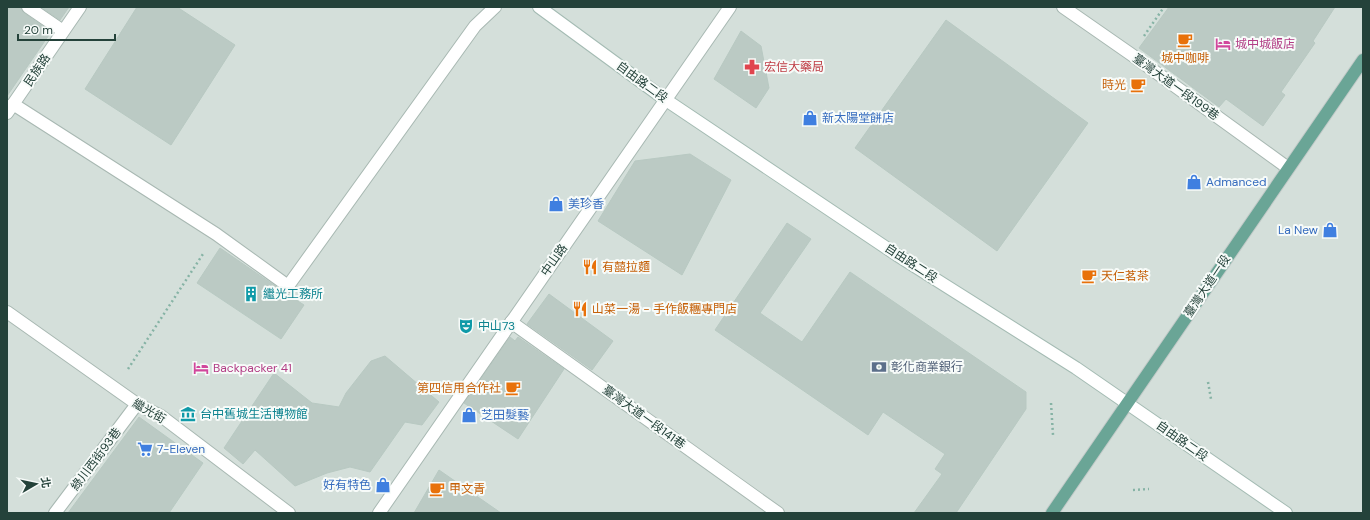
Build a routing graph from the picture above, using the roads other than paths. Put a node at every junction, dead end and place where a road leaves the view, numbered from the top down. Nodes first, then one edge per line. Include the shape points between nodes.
1 (28, 7) edge
2 (80, 7) edge
3 (495, 7) edge
4 (539, 7) edge
5 (730, 7) edge
6 (1063, 7) edge
7 (63, 31) junction
8 (1363, 60) edge
9 (666, 100) junction
10 (10, 109) edge
11 (1288, 168) junction
12 (7, 312) edge
13 (511, 322) junction
14 (1127, 402) junction
15 (137, 404) junction
16 (55, 513) edge
17 (289, 513) edge
18 (379, 513) edge
19 (778, 513) edge
20 (1052, 513) edge
21 (1286, 513) edge

1 - 7 main road
2 - 7 main road, 民族路
3 - 10 main road via 475,26 288,286 216,234
4 - 9 main road, 自由路二段
5 - 9 main road, 中山路
6 - 11 main road, 臺灣大道一段199巷
7 - 10 main road, 民族路
8 - 11 main road, 臺灣大道一段
9 - 13 main road, 中山路
9 - 14 main road, 自由路二段 via 897,255
11 - 14 main road, 臺灣大道一段
12 - 15 main road, 繼光街
13 - 18 main road, 中山路
13 - 19 main road, 臺灣大道一段141巷
14 - 20 main road, 臺灣大道一段
14 - 21 main road, 自由路二段
15 - 16 main road, 綠川西街93巷
15 - 17 main road, 繼光街 via 161,416

